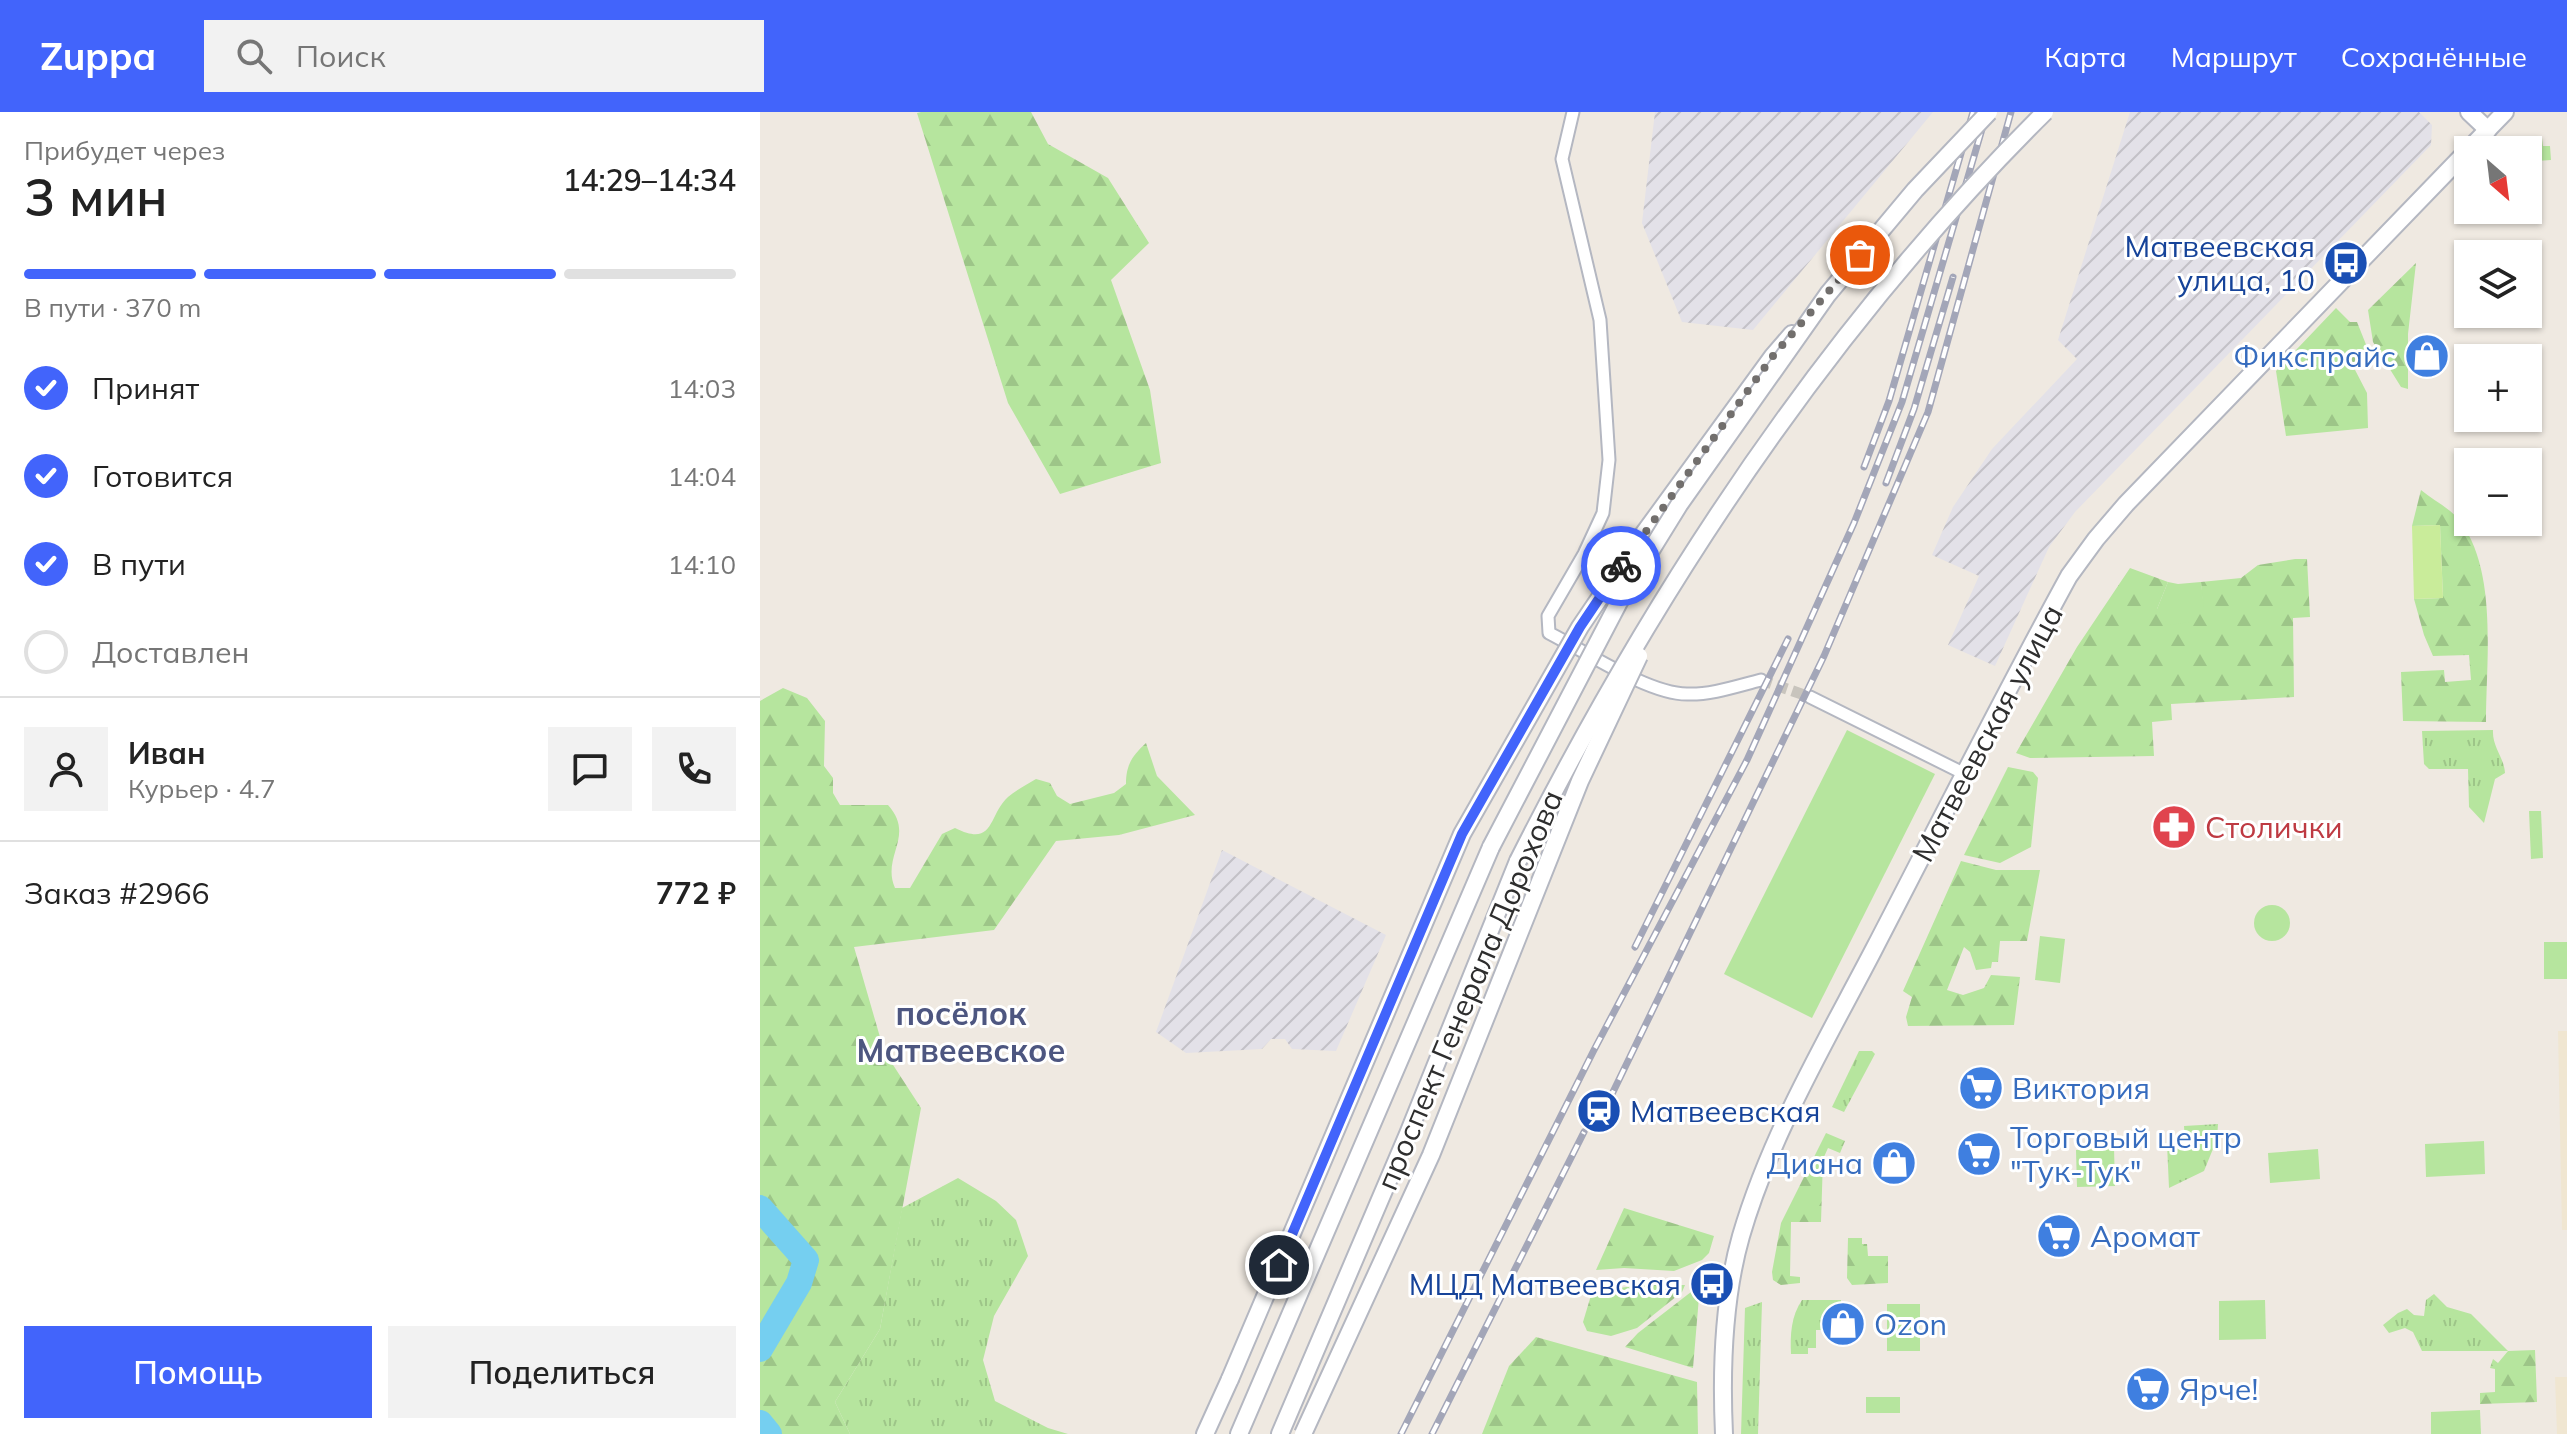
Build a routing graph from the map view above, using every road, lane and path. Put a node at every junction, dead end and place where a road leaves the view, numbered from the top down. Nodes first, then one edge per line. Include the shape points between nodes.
1 (1573, 112) edge
2 (1989, 112) edge
3 (2045, 112) edge
4 (2469, 112) edge
5 (2505, 112) edge
6 (2488, 130) junction
7 (2482, 136) edge
8 (2454, 164) edge
9 (1828, 294) junction
10 (1666, 597) junction
11 (1761, 680) tunnel mouth
12 (1810, 697) tunnel mouth
13 (1965, 774) junction
14 (1205, 1434) edge
15 (1239, 1434) edge
16 (1280, 1434) edge
17 (1303, 1434) edge
18 (1724, 1434) edge

1 - 11 street via 1562,159 1600,320 1609,460 1603,513 1548,616 1549,633 1654,688 1686,695
2 - 9 main road, проспект Генерала Дорохова, bridge
3 - 10 main road, проспект Генерала Дорохова, bridge via 1950,210 1848,332
4 - 6 main road
5 - 6 main road, Матвеевская улица
6 - 7 main road, Матвеевская улица
8 - 13 main road, Матвеевская улица via 2096,539 2069,576
9 - 14 main road, bridge via 1773,356 1580,627 1469,821
9 - 15 main road, проспект Генерала Дорохова, bridge via 1679,505 1626,590 1491,847
10 - 16 main road, проспект Генерала Дорохова, bridge via 1604,696 1518,861
10 - 17 main road, bridge via 1580,781 1431,1155
12 - 13 street
13 - 18 main road, Матвеевская улица via 1762,1176 1739,1246 1729,1303

